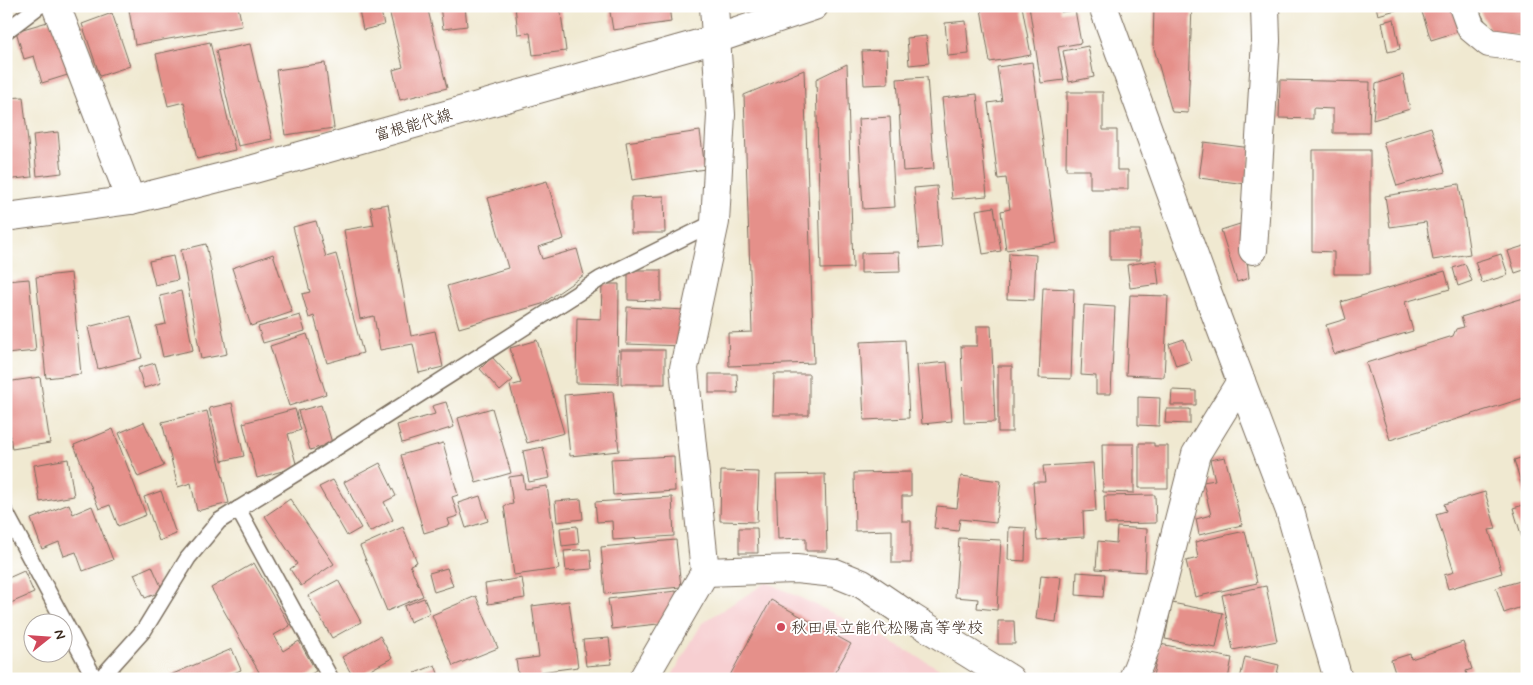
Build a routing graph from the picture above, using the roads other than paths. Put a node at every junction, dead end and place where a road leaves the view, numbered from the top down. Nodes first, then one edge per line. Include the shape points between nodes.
1 (39, 6) edge
2 (56, 6) edge
3 (714, 6) edge
4 (814, 6) edge
5 (1104, 6) edge
6 (1265, 6) edge
7 (1463, 6) edge
8 (6, 31) edge
9 (716, 39) junction
10 (1527, 48) edge
11 (131, 200) junction
12 (6, 217) edge
13 (715, 222) junction
14 (1253, 250) dead end
15 (1241, 382) junction
16 (238, 509) junction
17 (6, 513) edge
18 (705, 572) junction
19 (95, 679) edge
20 (100, 679) edge
21 (331, 679) edge
22 (643, 679) edge
23 (1010, 679) edge
24 (1133, 679) edge
25 (1338, 679) edge

1 - 8 lane
2 - 11 street
3 - 9 street
4 - 9 street, 富根能代線
5 - 15 street
6 - 14 street via 1266,41
7 - 10 street via 1471,28 1489,43
9 - 11 street, 富根能代線 via 254,169
9 - 13 street via 721,116
11 - 12 street, 富根能代線
13 - 16 lane via 600,278
13 - 18 street via 684,368
15 - 24 street via 1196,454 1148,640
15 - 25 street via 1290,511
16 - 20 lane via 219,521 188,558 144,630
16 - 21 lane
17 - 19 lane
18 - 22 street
18 - 23 street via 796,569 835,573 862,584

